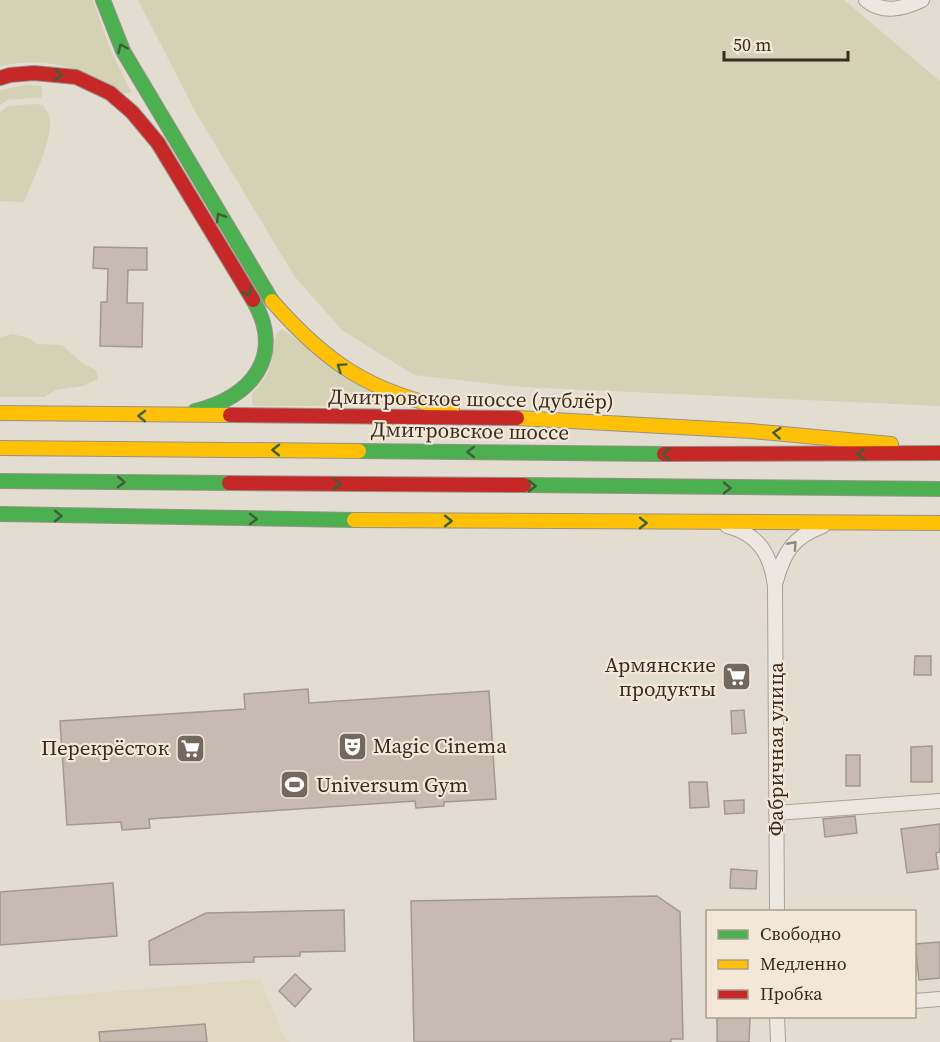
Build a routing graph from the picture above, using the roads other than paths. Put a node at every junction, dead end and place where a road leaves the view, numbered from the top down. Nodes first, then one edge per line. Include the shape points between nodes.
1 (103, 0) edge
2 (866, 0) edge
3 (922, 0) edge
4 (0, 78) edge
5 (0, 413) edge
6 (165, 416) junction
7 (516, 418) junction
8 (0, 448) edge
9 (940, 448) edge
10 (940, 453) edge
11 (0, 481) edge
12 (940, 489) edge
13 (0, 514) edge
14 (718, 523) junction
15 (832, 523) junction
16 (940, 523) edge
17 (775, 586) junction
18 (940, 801) edge
19 (777, 813) junction
20 (777, 910) edge
21 (940, 999) edge
22 (916, 1001) edge
23 (777, 1018) edge
24 (778, 1042) edge

7 -> 1 main road via 406,400 354,377 329,360 288,321 270,299 156,110 123,51
2 - 3 street via 875,7 894,9
4 -> 6 main road via 34,73 76,77 110,93 132,112 158,143 258,309 267,340 264,359 252,382 221,402
6 -> 5 main road, Дмитровское шоссе (дублёр)
6 - 7 main road, Дмитровское шоссе (дублёр)
9 -> 7 main road, Дмитровское шоссе (дублёр) via 751,431
10 -> 8 main road, Дмитровское шоссе via 736,455
11 -> 12 main road
13 -> 14 main road
14 - 15 main road
14 - 17 street, Фабричная улица via 738,529 765,551
15 - 16 main road
17 -> 15 street, Фабричная улица via 787,550 810,531
17 - 19 street, Фабричная улица
18 - 19 street
19 - 20 street, Фабричная улица
21 - 22 street
23 - 24 street

